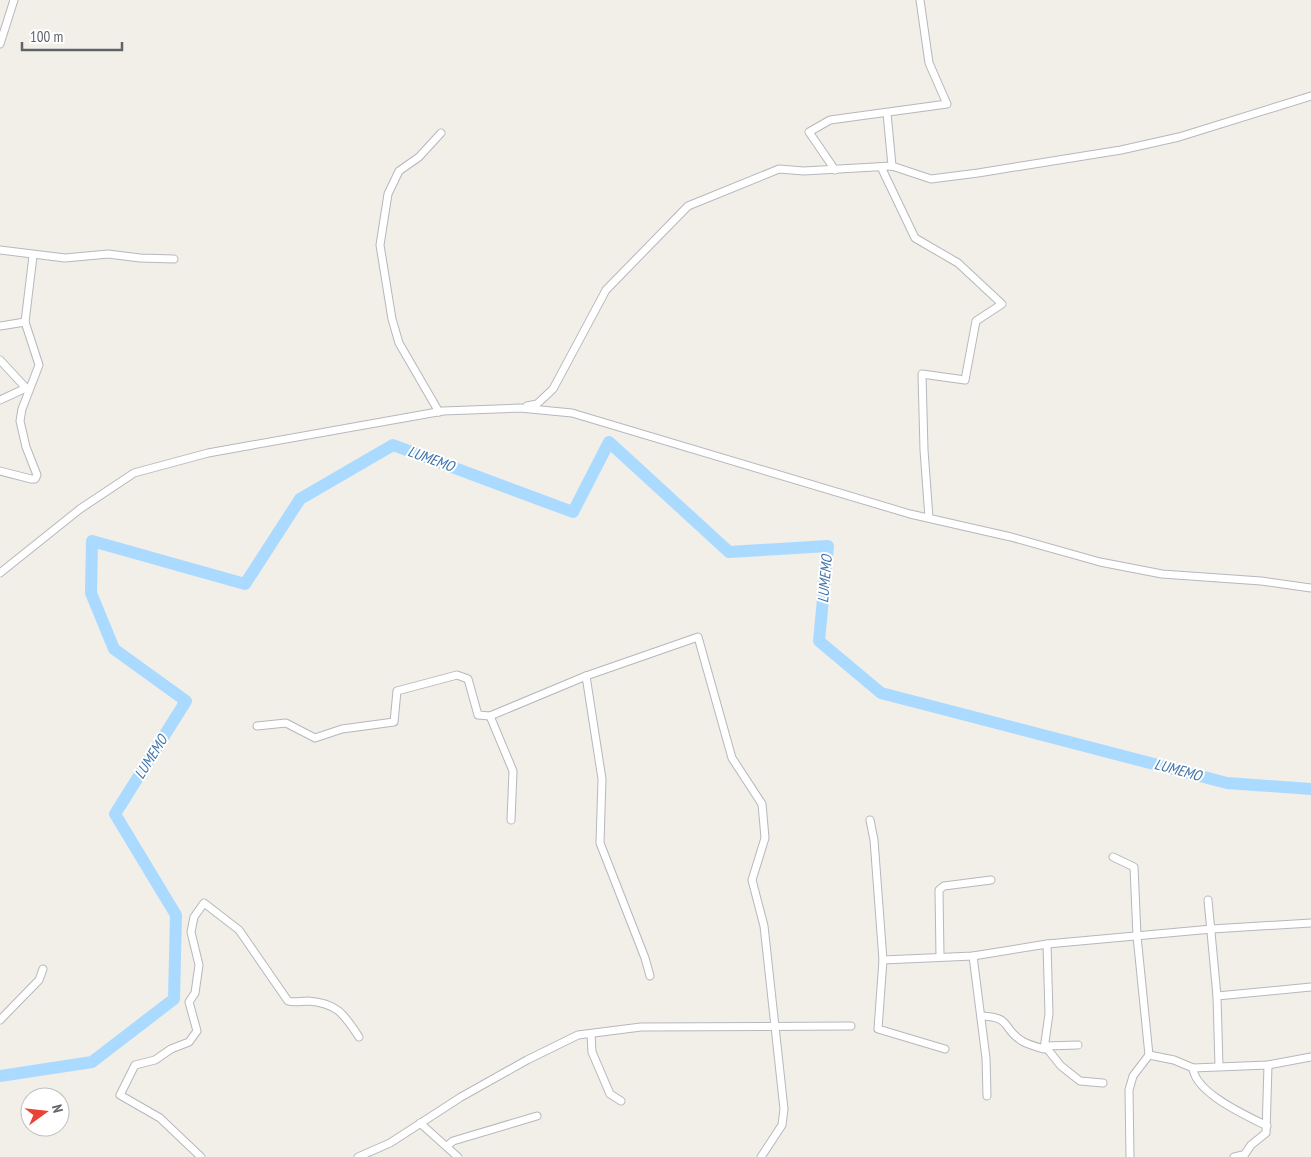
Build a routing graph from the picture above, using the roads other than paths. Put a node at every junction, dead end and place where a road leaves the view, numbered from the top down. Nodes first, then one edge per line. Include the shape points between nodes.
1 (14, 0) edge
2 (920, 0) edge
3 (0, 44) edge
4 (1311, 96) edge
5 (887, 113) junction
6 (441, 134) dead end
7 (892, 166) junction
8 (882, 168) junction
9 (835, 170) junction
10 (0, 250) edge
11 (33, 256) junction
12 (174, 259) dead end
13 (25, 322) junction
14 (0, 326) edge
15 (0, 360) edge
16 (27, 390) junction
17 (0, 400) edge
18 (520, 408) junction
19 (439, 412) junction
20 (0, 470) edge
21 (929, 518) junction
22 (0, 572) edge
23 (1311, 588) edge
24 (586, 676) junction
25 (490, 716) junction
26 (257, 726) dead end
27 (511, 820) dead end
28 (870, 820) dead end
29 (1113, 857) dead end
30 (991, 880) dead end
31 (1208, 900) dead end
32 (1311, 923) edge
33 (1212, 929) junction
34 (1137, 936) junction
35 (1047, 944) junction
36 (973, 956) junction
37 (940, 957) junction
38 (883, 960) junction
39 (43, 969) dead end
40 (650, 976) dead end
41 (1311, 987) edge
42 (1217, 996) junction
43 (981, 1016) junction
44 (0, 1020) edge
45 (852, 1026) dead end
46 (775, 1028) junction
47 (591, 1034) junction
48 (359, 1037) dead end
49 (1078, 1045) dead end
50 (1045, 1046) junction
51 (945, 1049) dead end
52 (1149, 1055) junction
53 (1311, 1057) edge
54 (1268, 1065) junction
55 (1219, 1066) junction
56 (1193, 1068) junction
57 (1103, 1083) dead end
58 (987, 1096) dead end
59 (621, 1101) dead end
60 (537, 1116) dead end
61 (420, 1123) junction
62 (1267, 1126) junction
63 (447, 1146) junction
64 (1244, 1156) edge
65 (201, 1157) edge
66 (358, 1157) edge
67 (458, 1157) edge
68 (761, 1157) edge
69 (1130, 1157) edge
70 (1234, 1157) edge

1 - 3 street
2 - 5 street via 929,63 947,104
4 - 7 street via 1179,137 1064,160 930,179
5 - 7 street
5 - 9 street via 830,120 809,132
6 - 19 street via 419,157 399,171 388,194 380,245 399,343
7 - 8 street
8 - 9 street
8 - 21 street via 915,238 958,263 1002,304 976,321 966,380 922,374
9 - 18 street via 779,169 688,206 606,290 553,389 537,404
10 - 11 street
11 - 12 street via 65,258 108,254
11 - 13 street
13 - 14 street
13 - 16 street via 39,365
15 - 16 street
16 - 17 street
16 - 20 street via 20,421 37,476 31,479
18 - 19 street
18 - 21 street via 572,413
19 - 22 street via 208,453 134,473 80,509
21 - 23 street via 1100,562 1153,572
24 - 25 street
24 - 40 street via 602,779 600,843
24 - 46 street via 698,637 732,758 762,804 765,838 752,880 764,926
25 - 26 street via 478,715 468,679 457,675 397,691 394,722 342,729 314,738 286,724
25 - 27 street via 513,771
28 - 38 street
29 - 34 street via 1134,867
30 - 37 street via 944,886 939,890
31 - 33 street
32 - 33 street
33 - 34 street
33 - 42 street
34 - 35 street
34 - 52 street
35 - 36 street
35 - 50 street via 1049,1014
36 - 37 street
36 - 43 street
37 - 38 street
38 - 51 street via 878,1029
39 - 44 street via 39,980
41 - 42 street
42 - 55 street
43 - 50 street via 1004,1020 1021,1040 1044,1049
43 - 58 street
45 - 46 street
46 - 47 street via 735,1025 641,1027
46 - 68 street via 783,1117 782,1125
47 - 59 street via 592,1052 610,1094
47 - 61 street via 578,1036 527,1060
48 - 65 street via 346,1016 331,1005 288,1001 239,930 204,904 194,917 191,932 199,964 195,993 190,1002 197,1031 190,1042 155,1060 135,1065 120,1095 160,1118
49 - 50 street
50 - 57 street via 1080,1081
52 - 56 street
52 - 69 street via 1132,1076 1129,1090
53 - 54 street
54 - 55 street
54 - 62 street
55 - 56 street
56 - 62 street via 1194,1076 1208,1091
60 - 63 street via 453,1141
61 - 63 street
61 - 66 street via 390,1143
62 - 64 street via 1266,1134 1250,1145
63 - 67 street
64 - 70 street

